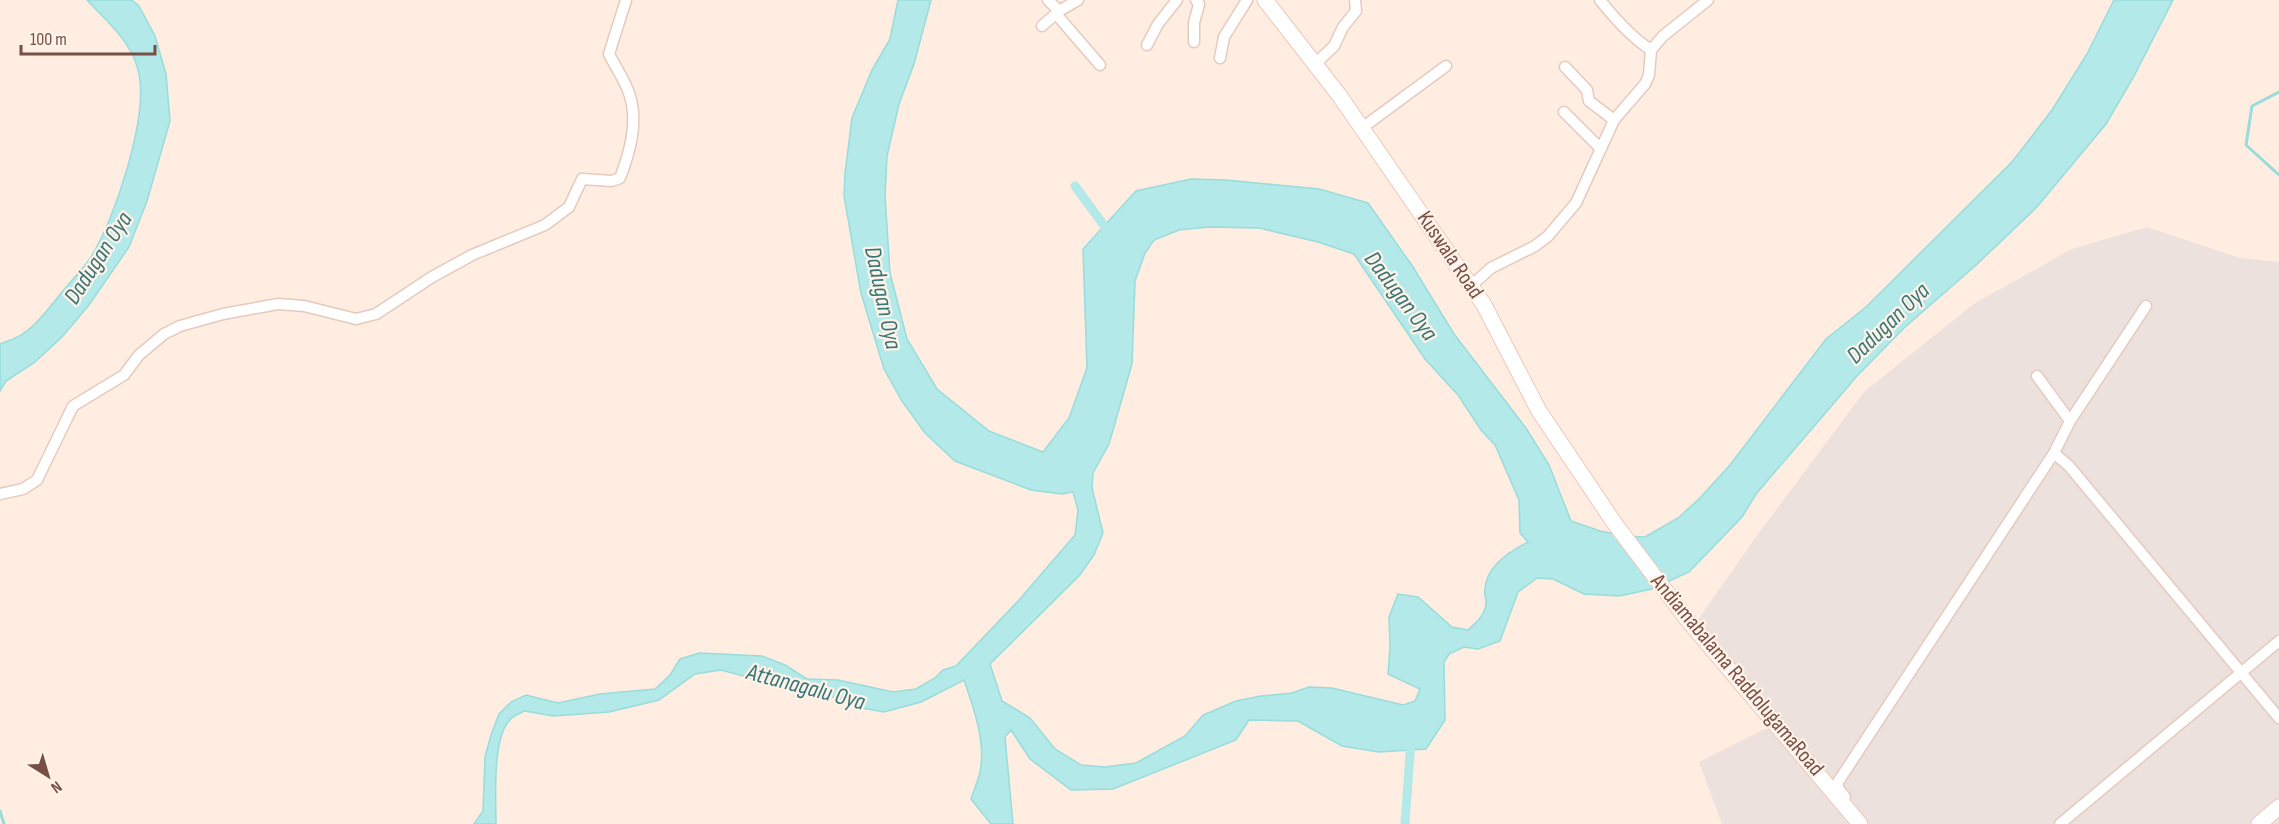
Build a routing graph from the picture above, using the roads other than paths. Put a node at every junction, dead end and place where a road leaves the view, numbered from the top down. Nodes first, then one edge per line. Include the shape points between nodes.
1 (626, 0) edge
2 (1048, 0) edge
3 (1078, 0) edge
4 (1177, 0) edge
5 (1196, 0) edge
6 (1247, 0) edge
7 (1265, 0) edge
8 (1354, 0) edge
9 (1600, 0) edge
10 (1708, 0) edge
11 (1057, 12) junction
12 (1042, 26) dead end
13 (1194, 42) dead end
14 (1147, 45) dead end
15 (1652, 50) junction
16 (1220, 58) dead end
17 (1315, 64) junction
18 (1100, 65) dead end
19 (1446, 66) dead end
20 (1565, 67) dead end
21 (1564, 112) dead end
22 (1614, 120) junction
23 (1362, 128) junction
24 (1601, 149) junction
25 (1471, 286) junction
26 (2146, 306) dead end
27 (2037, 376) dead end
28 (2070, 421) junction
29 (2054, 453) junction
30 (0, 494) edge
31 (1615, 524) joint
32 (2279, 641) edge
33 (2241, 672) junction
34 (2279, 718) edge
35 (2279, 807) edge
36 (1860, 824) edge
37 (1868, 824) edge
38 (2060, 824) edge
39 (2259, 824) edge

1 - 30 street via 609,54 630,95 635,120 620,178 582,179 569,207 545,225 472,255 376,314 356,319 278,304 223,314 164,334 139,355 124,375 73,406 37,480 22,489
2 - 11 street
3 - 11 street
4 - 14 street
5 - 13 street via 1199,4
6 - 16 street via 1224,38
7 - 17 street, Kuswala Road
8 - 17 street via 1356,11 1334,46
9 - 15 street
10 - 15 street via 1663,36
11 - 12 street
11 - 18 street
15 - 22 street via 1645,84
17 - 23 street, Kuswala Road
19 - 23 street
20 - 22 street via 1587,90 1589,101
21 - 24 street
22 - 24 street
23 - 25 street, Kuswala Road
24 - 25 street via 1576,203 1548,236 1491,268
25 - 31 street, Kuswala Road via 1505,342 1539,411
26 - 28 street
27 - 28 street
28 - 29 street
29 - 33 street
29 - 37 street via 1838,782 1838,788
31 - 36 street, Andiamabalama RaddolugamaRoad via 1686,618
32 - 33 street
33 - 34 street
33 - 38 street
35 - 39 street

